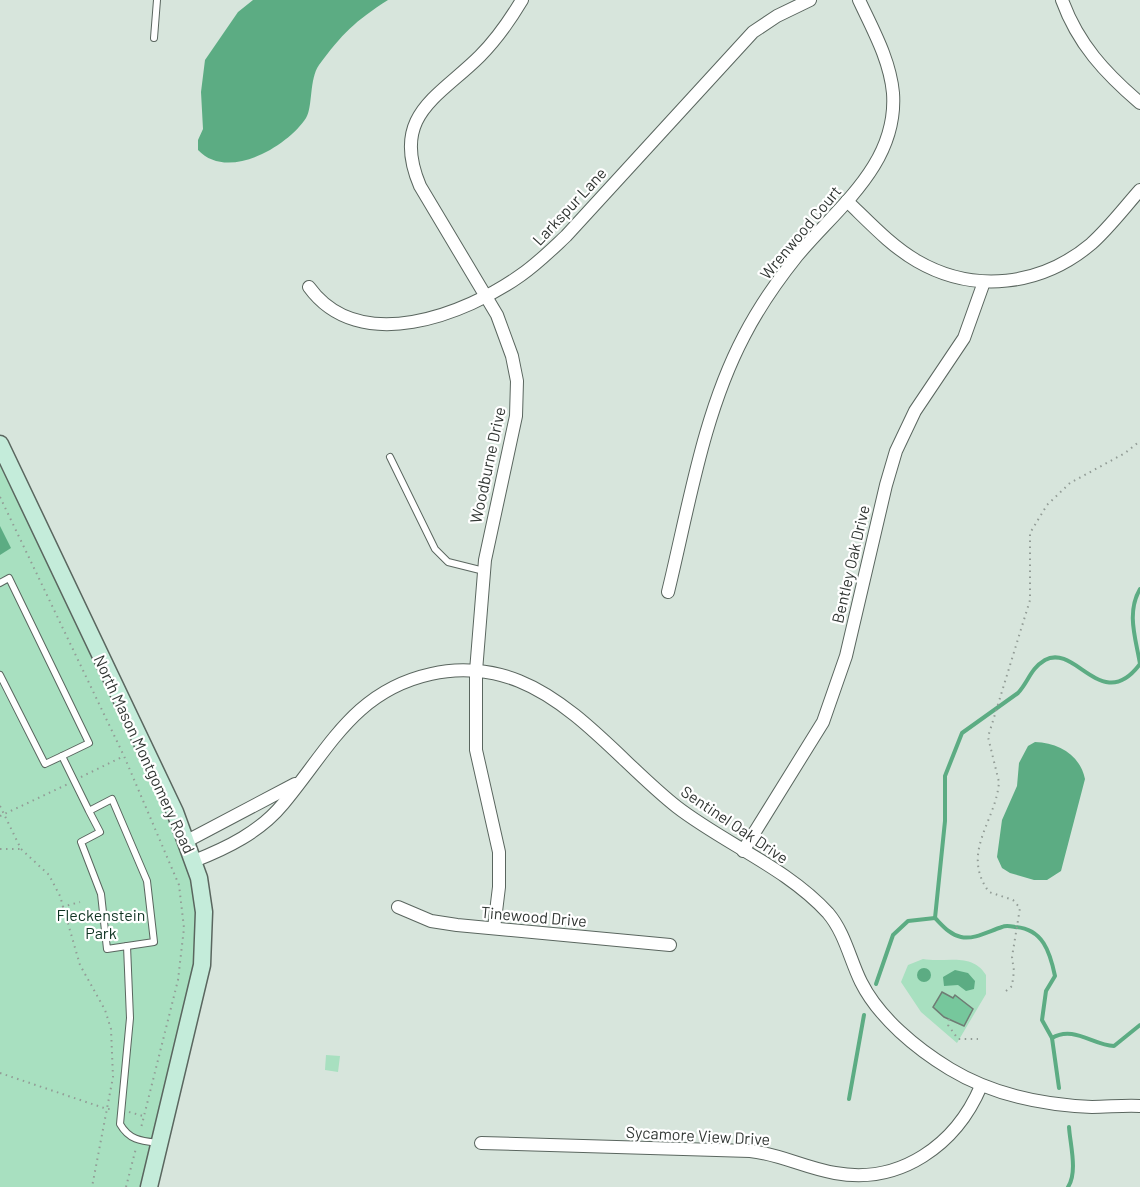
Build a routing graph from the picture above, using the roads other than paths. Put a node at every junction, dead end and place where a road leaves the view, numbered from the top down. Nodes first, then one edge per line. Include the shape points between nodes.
1 (157, 0) edge
2 (522, 0) edge
3 (810, 0) edge
4 (859, 0) edge
5 (1062, 0) edge
6 (154, 38) dead end
7 (1140, 103) edge
8 (1140, 190) edge
9 (847, 201) junction
10 (984, 282) junction
11 (309, 287) dead end
12 (486, 296) junction
13 (0, 444) edge
14 (390, 457) dead end
15 (484, 571) junction
16 (0, 583) edge
17 (668, 592) dead end
18 (476, 671) junction
19 (0, 675) edge
20 (62, 756) junction
21 (299, 782) junction
22 (89, 811) junction
23 (187, 841) junction
24 (743, 851) junction
25 (194, 861) junction
26 (398, 907) dead end
27 (494, 928) junction
28 (670, 945) dead end
29 (126, 946) junction
30 (981, 1086) junction
31 (1140, 1106) edge
32 (159, 1143) junction
33 (481, 1143) dead end
34 (149, 1187) edge

1 - 6 lane
2 - 12 street, Woodburne Drive via 481,55 425,105 411,145 420,186
3 - 12 street, Larkspur Lane via 753,32 566,236 534,266
4 - 9 street, Wrenwood Court via 885,57 893,93 892,110 881,155
5 - 7 street via 1090,55
8 - 10 street via 1104,231 1071,259 1024,279
9 - 10 street via 916,260 947,275
9 - 17 street, Wrenwood Court via 776,284 744,335 712,417
10 - 24 street, Bentley Oak Drive via 964,338 915,411 896,451 846,656 822,722
11 - 12 street, Larkspur Lane via 317,298 346,317 389,324 433,318
12 - 15 street, Woodburne Drive via 512,356 518,398
13 - 23 street, North Mason Montgomery Road
14 - 15 lane via 435,549 448,562
15 - 18 street, Woodburne Drive
16 - 20 lane via 9,578 89,743
18 - 21 street, Sentinel Oak Drive via 432,673 375,697 336,733
18 - 24 street, Sentinel Oak Drive via 519,681 557,703 676,806
18 - 27 street, Woodburne Drive via 476,750 498,852
19 - 20 lane via 45,764
20 - 22 lane
21 - 23 street, Sentinel Oak Drive
21 - 25 street, Sentinel Oak Drive via 258,827 231,845
22 - 29 lane via 100,832 81,842 101,894 107,949
22 - 29 lane via 112,799 147,881 154,942
23 - 25 street, North Mason Montgomery Road
24 - 30 street, Sentinel Oak Drive via 798,886 831,917 863,986 900,1030 933,1057
25 - 32 street, North Mason Montgomery Road via 204,904 202,965
26 - 27 street, Tinewood Drive via 431,921
27 - 28 street, Tinewood Drive
29 - 32 lane via 130,1018 120,1124 126,1134 138,1141
30 - 31 street, Sentinel Oak Drive via 1028,1100 1093,1107
30 - 33 street, Sycamore View Drive via 963,1120 940,1145 910,1164 875,1174 834,1173 750,1151
32 - 34 street, North Mason Montgomery Road

